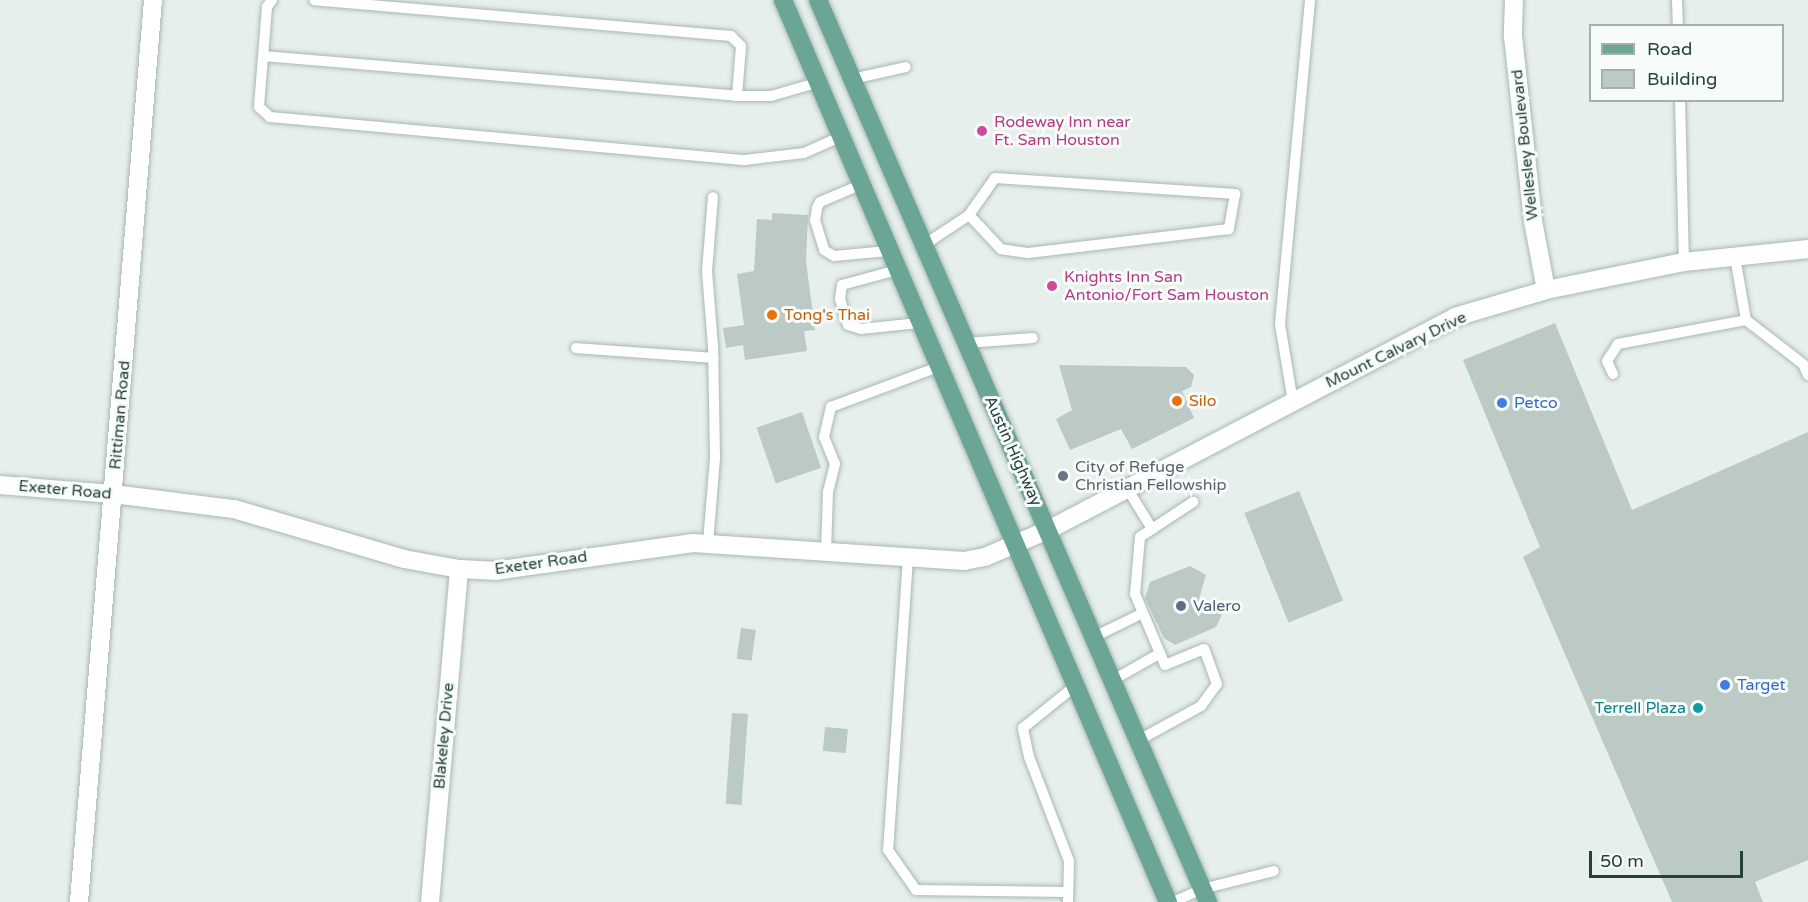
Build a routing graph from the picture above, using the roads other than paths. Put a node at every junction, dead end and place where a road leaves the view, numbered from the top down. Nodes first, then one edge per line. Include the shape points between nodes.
1 (153, 0) edge
2 (272, 0) edge
3 (315, 0) edge
4 (783, 0) edge
5 (818, 0) edge
6 (1310, 0) edge
7 (1514, 0) edge
8 (1677, 0) edge
9 (1678, 24) edge
10 (263, 56) junction
11 (906, 67) dead end
12 (852, 80) junction
13 (816, 83) junction
14 (737, 96) junction
15 (1680, 102) edge
16 (840, 137) junction
17 (860, 185) junction
18 (713, 196) dead end
19 (969, 215) junction
20 (924, 245) junction
21 (1808, 249) edge
22 (888, 251) junction
23 (1735, 257) junction
24 (1684, 262) junction
25 (897, 270) junction
26 (1546, 290) junction
27 (1746, 320) junction
28 (919, 323) junction
29 (1033, 338) dead end
30 (966, 343) junction
31 (576, 348) dead end
32 (714, 358) junction
33 (938, 367) junction
34 (1613, 374) dead end
35 (1808, 375) edge
36 (1293, 402) junction
37 (0, 485) edge
38 (1127, 488) junction
39 (113, 494) junction
40 (1193, 502) dead end
41 (1152, 529) junction
42 (1048, 530) junction
43 (708, 543) junction
44 (1014, 546) junction
45 (826, 552) junction
46 (908, 558) junction
47 (459, 569) junction
48 (1142, 614) junction
49 (1094, 637) junction
50 (1159, 654) junction
51 (1113, 680) junction
52 (1075, 686) junction
53 (1139, 740) junction
54 (1274, 871) dead end
55 (1205, 895) edge
56 (1068, 897) edge
57 (79, 902) edge
58 (430, 902) edge
59 (1168, 902) edge
60 (1173, 902) edge

1 - 39 street, Rittiman Road
2 - 10 lane via 267,7
3 - 14 lane via 731,36 741,46
4 - 13 main road
5 - 12 main road, Austin Highway
6 - 36 lane via 1280,324
7 - 26 street, Wellesley Boulevard via 1513,36 1533,221
8 - 9 lane
10 - 14 lane
10 - 16 lane via 259,107 270,117 745,160 804,153
11 - 12 lane
12 - 20 main road, Austin Highway
13 - 14 lane via 771,96
13 - 16 main road
15 - 24 lane
16 - 17 main road
17 - 22 main road
17 - 22 lane via 820,202 815,220 824,250 834,255
18 - 32 lane via 706,271
19 - 19 lane via 996,178 1235,194 1229,229 1028,253 1001,249
19 - 20 lane
20 - 30 main road, Austin Highway
21 - 23 street, Mount Calvary Drive
22 - 25 main road
23 - 24 street, Mount Calvary Drive
23 - 27 lane
24 - 26 street, Mount Calvary Drive
25 - 28 main road
25 - 28 lane via 842,285 840,299 848,325 861,328
26 - 36 street, Mount Calvary Drive via 1455,317
27 - 34 lane via 1618,344 1607,361
27 - 35 lane via 1803,364
28 - 33 main road
29 - 30 lane
30 - 42 main road, Austin Highway
31 - 32 lane
32 - 43 lane via 715,459
33 - 44 main road
33 - 45 lane via 831,407 824,437 835,464 828,492
36 - 38 street, Mount Calvary Drive
37 - 39 street, Exeter Road
38 - 41 lane
38 - 42 street, Mount Calvary Drive
39 - 47 street, Exeter Road via 234,508 404,558
39 - 57 street, Rittiman Road
40 - 41 lane
41 - 48 lane via 1140,537 1135,594
42 - 44 street, Exeter Road
42 - 49 main road, Austin Highway
43 - 45 street, Exeter Road
43 - 47 street, Exeter Road via 658,545 495,571
44 - 46 street, Exeter Road via 964,561
44 - 52 main road
45 - 46 street, Exeter Road
46 - 56 lane via 888,850 916,890
47 - 58 street, Blakeley Drive
48 - 49 lane
48 - 50 lane
49 - 51 main road, Austin Highway
50 - 51 lane
50 - 53 lane via 1165,665 1204,649 1217,684 1201,706
51 - 53 main road, Austin Highway
52 - 56 lane via 1023,728 1029,757 1069,861
52 - 59 main road
53 - 55 main road, Austin Highway
54 - 55 lane
55 - 60 lane

